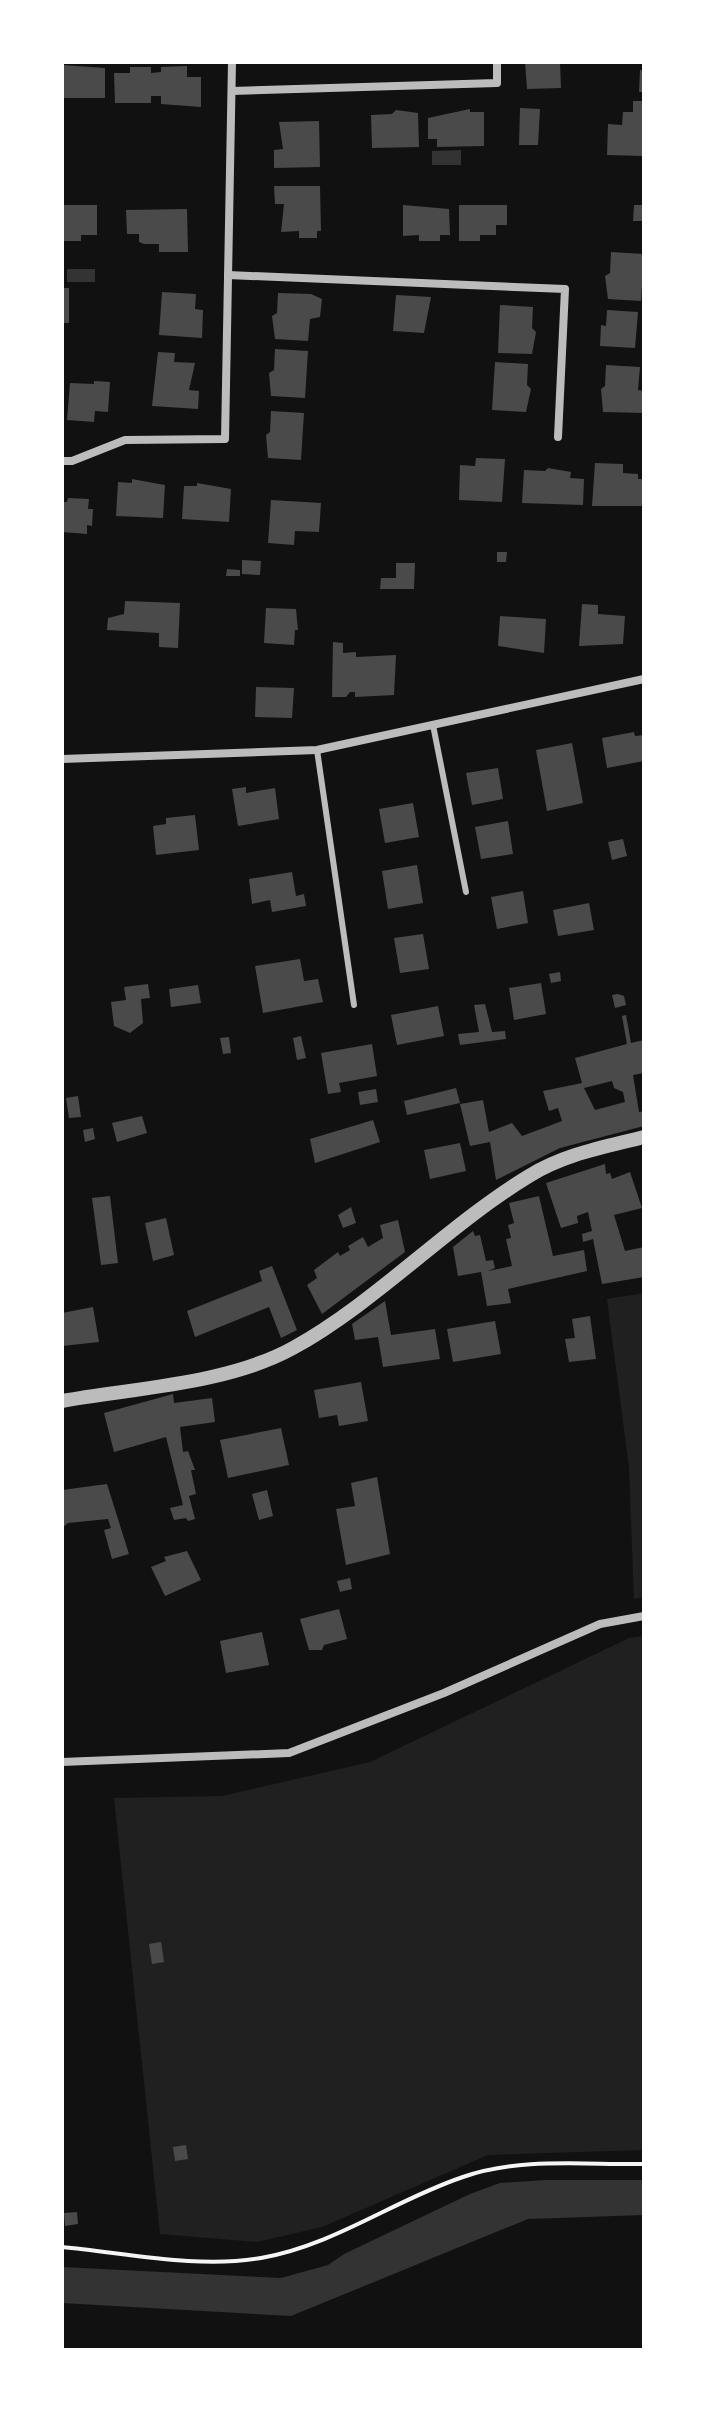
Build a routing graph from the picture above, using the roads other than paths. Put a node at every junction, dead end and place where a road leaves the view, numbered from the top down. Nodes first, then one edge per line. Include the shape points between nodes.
1 (232, 62) edge
2 (497, 62) edge
3 (232, 91) junction
4 (228, 275) junction
5 (558, 437) dead end
6 (62, 461) edge
7 (644, 679) edge
8 (433, 725) junction
9 (317, 750) junction
10 (62, 759) edge
11 (466, 892) dead end
12 (354, 1005) dead end
13 (644, 1137) edge
14 (62, 1401) edge
15 (644, 1616) edge
16 (62, 1762) edge

1 - 3 street
2 - 3 street via 497,83
3 - 4 street
4 - 5 street via 565,289
4 - 6 street via 225,439 125,440
7 - 8 street
8 - 9 street
8 - 11 lane
9 - 10 street
9 - 12 lane
13 - 14 street via 575,1154 530,1175 333,1321 263,1363
15 - 16 street via 600,1624 289,1753

